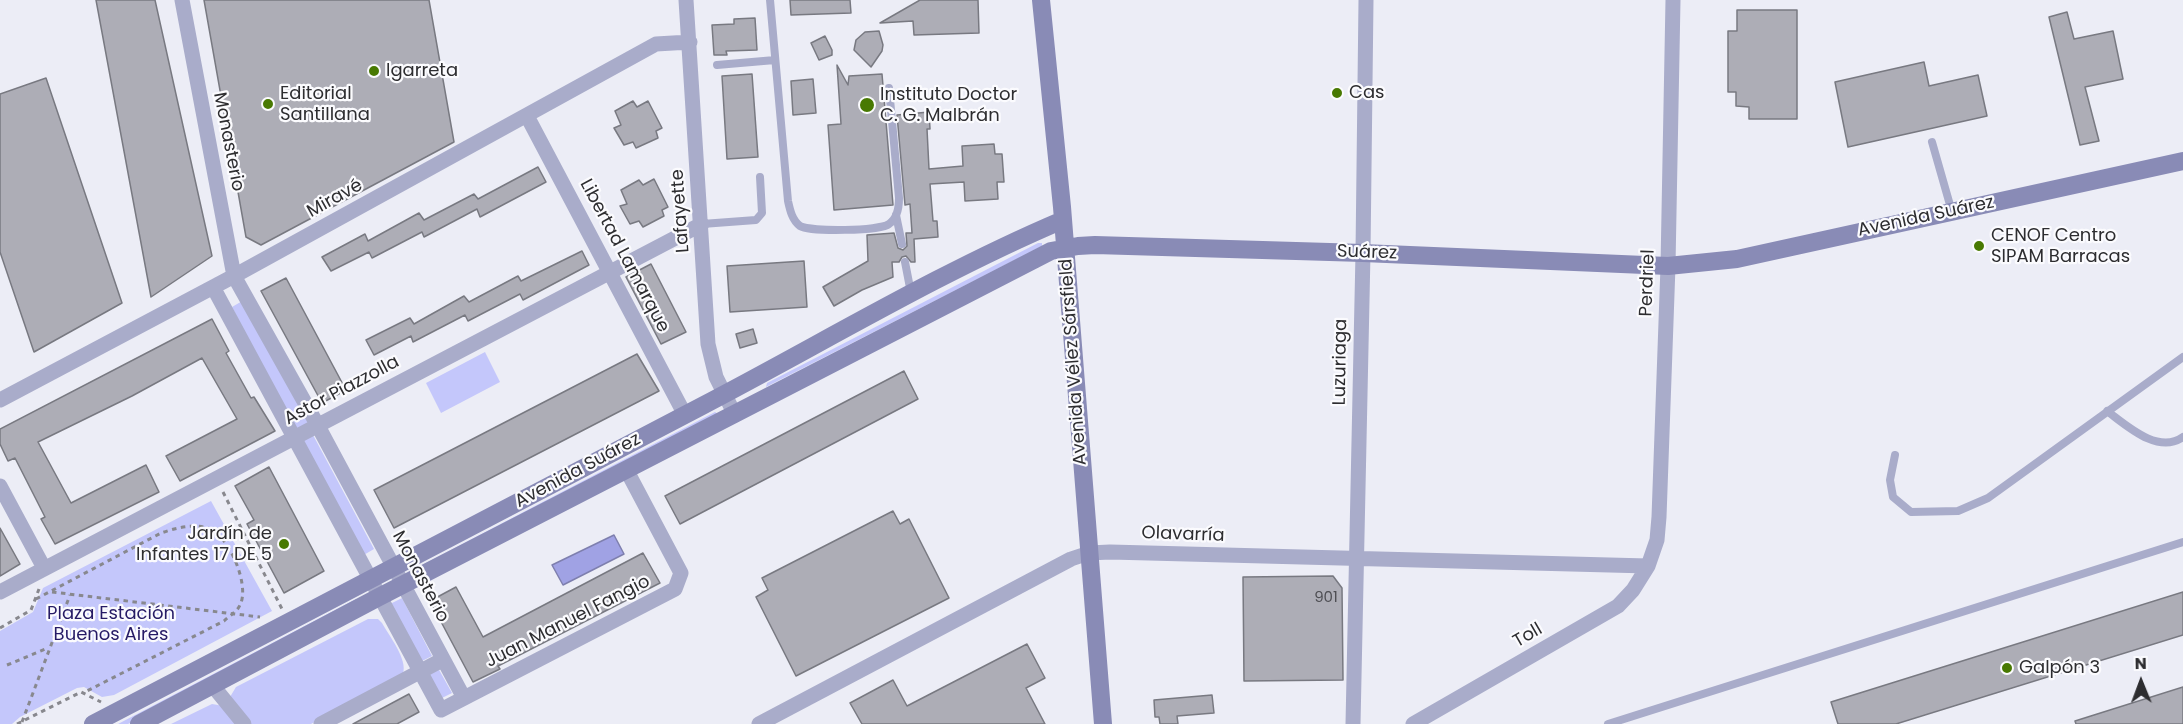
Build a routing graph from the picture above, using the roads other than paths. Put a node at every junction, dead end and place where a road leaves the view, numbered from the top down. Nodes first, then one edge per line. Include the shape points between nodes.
1 (182, 0) edge
2 (686, 0) edge
3 (770, 0) edge
4 (1041, 0) edge
5 (1366, 0) edge
6 (1673, 0) edge
7 (690, 42) junction
8 (775, 60) junction
9 (717, 64) dead end
10 (889, 88) dead end
11 (527, 116) junction
12 (1932, 141) dead end
13 (2183, 161) edge
14 (760, 177) dead end
15 (1952, 212) junction
16 (896, 215) junction
17 (1063, 220) junction
18 (702, 224) junction
19 (902, 244) dead end
20 (1065, 248) junction
21 (1363, 253) junction
22 (905, 262) dead end
23 (1668, 266) junction
24 (610, 272) junction
25 (234, 276) junction
26 (213, 287) junction
27 (911, 294) junction
28 (2183, 357) edge
29 (724, 395) junction
30 (0, 400) edge
31 (2106, 411) junction
32 (685, 415) junction
33 (735, 415) junction
34 (318, 426) junction
35 (2183, 437) edge
36 (294, 439) junction
37 (1895, 455) dead end
38 (627, 471) junction
39 (0, 486) edge
40 (2183, 542) edge
41 (1089, 553) junction
42 (1356, 559) junction
43 (1648, 566) junction
44 (44, 568) junction
45 (394, 569) junction
46 (370, 581) junction
47 (404, 586) junction
48 (0, 592) edge
49 (379, 597) junction
50 (442, 660) junction
51 (420, 672) junction
52 (213, 686) junction
53 (464, 698) junction
54 (93, 724) edge
55 (139, 724) edge
56 (244, 724) edge
57 (321, 724) edge
58 (759, 724) edge
59 (1103, 724) edge
60 (1353, 724) edge
61 (1413, 724) edge
62 (1608, 724) edge

1 - 25 street, Monasterio
2 - 7 street, Lafayette
3 - 8 lane
4 - 17 street, Avenida Vélez Sársfield
5 - 21 street, Luzuriaga
6 - 23 street, Perdriel
7 - 11 street, Miravé via 656,44
7 - 18 street, Lafayette
8 - 9 lane
8 - 16 lane via 788,201 795,221 806,228 825,231 885,226
10 - 16 lane via 899,198
11 - 24 street, Libertad Lamarque
11 - 25 street, Miravé
12 - 15 lane
13 - 15 street, Avenida Suárez
14 - 18 lane via 762,213 756,220
15 - 23 street, Avenida Suárez via 1737,259
16 - 19 lane
17 - 20 street, Avenida Vélez Sársfield
17 - 27 street, Avenida Suárez
18 - 24 street, Astor Piazzolla
18 - 29 street, Lafayette via 708,344
20 - 21 street, Suárez via 1095,245
20 - 33 street, Avenida Suárez via 1027,262
20 - 41 street, Avenida Vélez Sársfield
21 - 23 street, Suárez
21 - 42 street, Luzuriaga
22 - 27 lane
23 - 43 street, Perdriel via 1661,499 1657,540
24 - 32 street, Libertad Lamarque
24 - 34 street, Astor Piazzolla
25 - 26 street, Miravé
25 - 34 street, Monasterio
26 - 30 street, Miravé
26 - 36 street
27 - 29 street, Avenida Suárez
28 - 31 lane
29 - 32 street, Avenida Suárez
29 - 33 street, Lafayette
31 - 35 lane via 2147,439 2165,442
31 - 37 lane via 1988,498 1958,511 1911,512 1893,497 1890,480
32 - 45 street, Avenida Suárez
33 - 38 street, Avenida Suárez
34 - 36 street, Astor Piazzolla
34 - 45 street, Monasterio
36 - 44 street, Astor Piazzolla
36 - 46 street
38 - 47 street, Avenida Suárez
38 - 53 street, Juan Manuel Fangio via 681,573 675,589
39 - 44 street
40 - 62 lane
41 - 42 street, Olavarría
41 - 58 street, Olavarría
41 - 59 street, Avenida Vélez Sársfield
42 - 43 street, Olavarría
42 - 60 street, Luzuriaga
43 - 61 street, Toll via 1618,606
44 - 48 street, Astor Piazzolla
45 - 46 street, Avenida Suárez
45 - 47 street, Monasterio
46 - 49 street
46 - 54 street, Avenida Suárez
47 - 49 street, Avenida Suárez
47 - 50 street, Monasterio
49 - 51 street
49 - 52 street, Avenida Suárez
50 - 51 street
50 - 53 street, Monasterio
51 - 53 street via 441,710
51 - 57 street
52 - 55 street, Avenida Suárez
52 - 56 street

